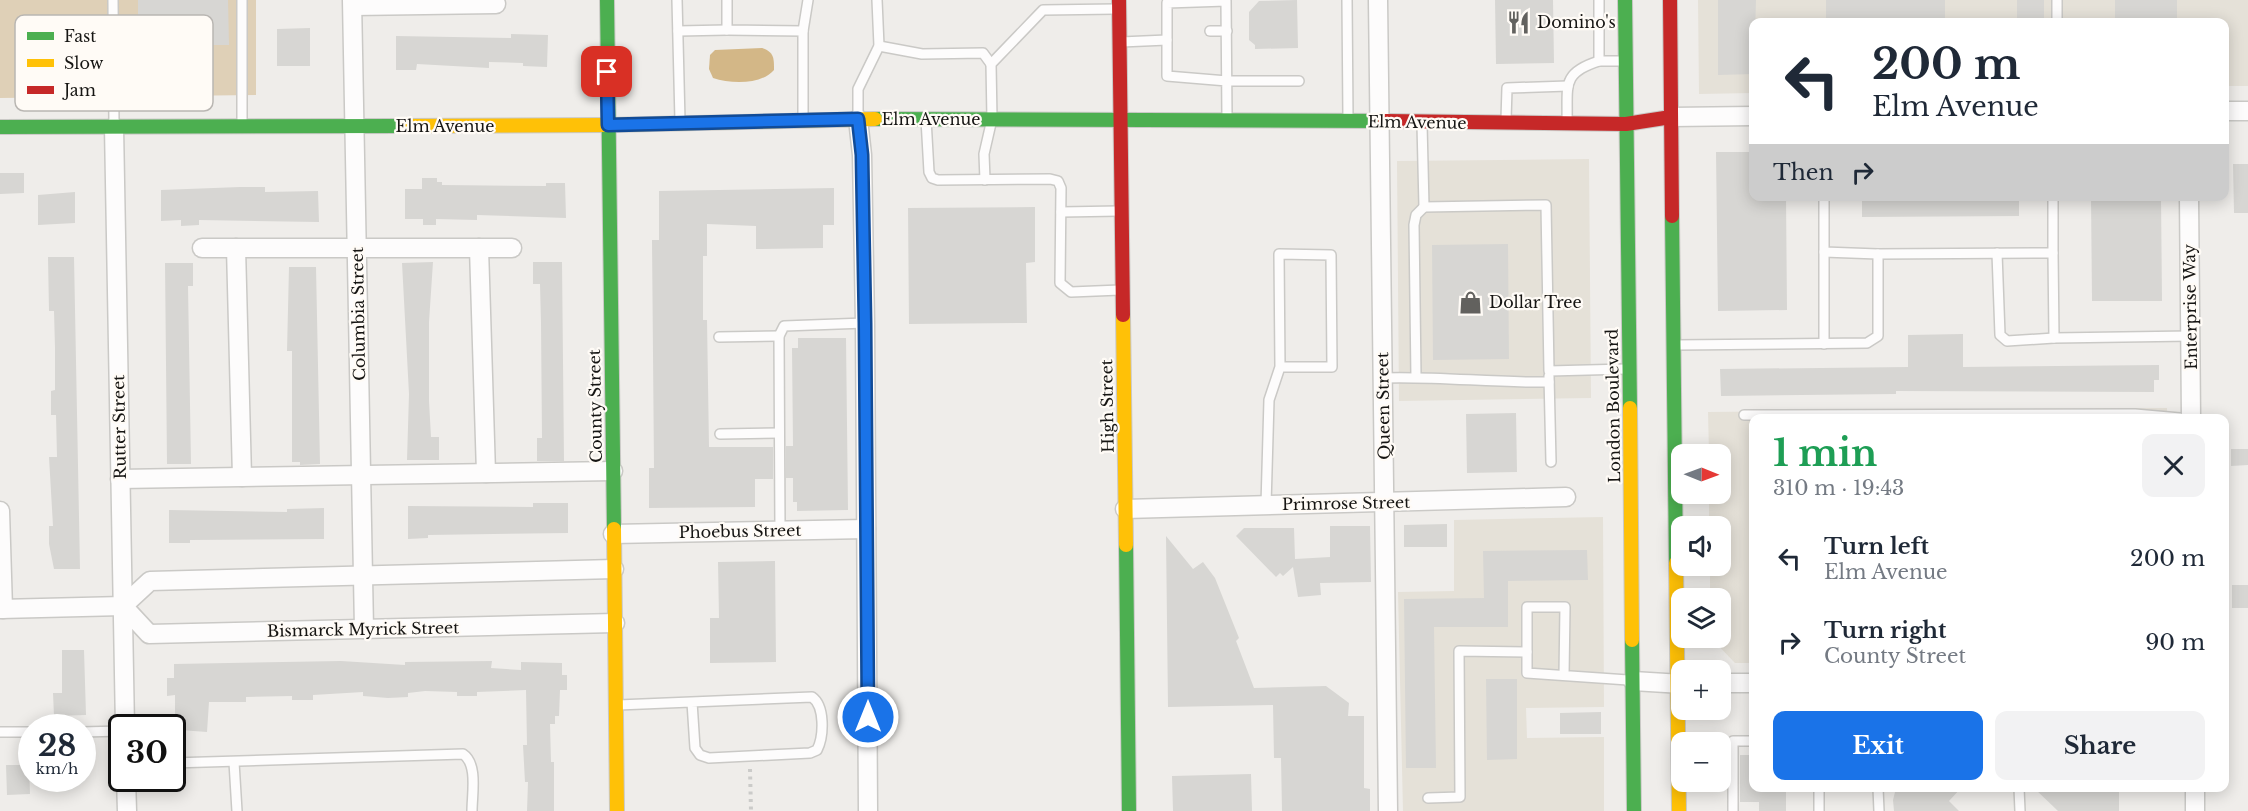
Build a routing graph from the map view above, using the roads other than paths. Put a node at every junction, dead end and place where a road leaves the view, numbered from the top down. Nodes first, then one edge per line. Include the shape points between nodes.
1 (113, 0) edge
2 (242, 0) edge
3 (607, 0) edge
4 (677, 0) edge
5 (727, 0) edge
6 (808, 0) edge
7 (878, 0) edge
8 (1347, 0) edge
9 (1378, 0) edge
10 (1599, 0) edge
11 (1625, 0) edge
12 (1670, 0) edge
13 (2057, 0) edge
14 (469, 2) edge
15 (352, 3) edge
16 (496, 4) dead end
17 (1043, 5) edge
18 (1119, 5) edge
19 (113, 15) edge
20 (2056, 18) edge
21 (727, 30) junction
22 (678, 31) junction
23 (802, 31) junction
24 (1210, 31) dead end
25 (1227, 31) junction
26 (1170, 35) junction
27 (1119, 42) junction
28 (879, 46) junction
29 (1599, 61) junction
30 (1625, 61) junction
31 (991, 64) junction
32 (1227, 81) junction
33 (1299, 81) dead end
34 (1568, 86) junction
35 (114, 111) edge
36 (2229, 111) edge
37 (2248, 111) edge
38 (1749, 116) edge
39 (1671, 117) junction
40 (992, 118) junction
41 (1120, 118) junction
42 (858, 119) junction
43 (926, 119) junction
44 (803, 120) junction
45 (1227, 120) junction
46 (1348, 121) junction
47 (1379, 122) junction
48 (1422, 122) junction
49 (680, 123) junction
50 (1506, 123) junction
51 (1567, 124) junction
52 (1626, 124) junction
53 (608, 125) junction
54 (242, 126) junction
55 (355, 126) junction
56 (0, 127) edge
57 (114, 127) junction
58 (985, 180) junction
59 (1824, 201) edge
60 (2053, 201) edge
61 (2189, 201) edge
62 (1424, 207) junction
63 (1121, 211) junction
64 (1061, 212) junction
65 (202, 248) dead end
66 (479, 248) junction
67 (512, 248) dead end
68 (236, 249) junction
69 (357, 249) junction
70 (1824, 252) junction
71 (2053, 253) junction
72 (1878, 254) junction
73 (1997, 254) junction
74 (1122, 290) junction
75 (865, 323) junction
76 (779, 336) junction
77 (2190, 336) junction
78 (719, 337) dead end
79 (2054, 338) junction
80 (1824, 344) junction
81 (1674, 345) junction
82 (1280, 367) junction
83 (1629, 369) junction
84 (1549, 371) junction
85 (1416, 377) junction
86 (1382, 378) junction
87 (1549, 381) junction
88 (2191, 414) edge
89 (1744, 415) dead end
90 (1749, 415) edge
91 (779, 433) junction
92 (720, 434) dead end
93 (1551, 462) dead end
94 (612, 471) junction
95 (486, 473) junction
96 (361, 475) junction
97 (242, 477) junction
98 (120, 479) junction
99 (1566, 497) dead end
100 (1384, 502) junction
101 (1266, 505) junction
102 (1125, 509) junction
103 (0, 511) edge
104 (866, 529) junction
105 (780, 530) junction
106 (613, 534) junction
107 (614, 569) junction
108 (363, 574) junction
109 (123, 606) junction
110 (2, 609) edge
111 (615, 623) junction
112 (364, 629) junction
113 (1527, 652) junction
114 (1680, 660) edge
115 (1564, 675) junction
116 (1633, 681) junction
117 (1671, 683) edge
118 (1731, 683) edge
119 (1749, 683) edge
120 (692, 702) junction
121 (616, 705) junction
122 (125, 714) edge
123 (1680, 720) edge
124 (0, 732) edge
125 (18, 732) edge
126 (1749, 741) edge
127 (234, 762) junction
128 (186, 763) edge
129 (126, 792) edge
130 (1819, 792) edge
131 (1878, 792) edge
132 (2019, 792) edge
133 (2195, 792) edge
134 (1428, 798) dead end
135 (127, 811) edge
136 (237, 811) edge
137 (472, 811) edge
138 (617, 811) edge
139 (868, 811) edge
140 (1129, 811) edge
141 (1388, 811) edge
142 (1634, 811) edge
143 (1679, 811) edge
144 (1733, 811) edge
145 (1819, 811) edge
146 (1879, 811) edge
147 (2020, 811) edge
148 (2195, 811) edge

1 - 19 lane
2 - 54 lane
3 - 53 main road, County Street
4 - 22 lane
5 - 21 lane
6 - 23 lane
7 - 28 lane
8 - 46 lane
9 - 47 street, Queen Street
10 - 29 lane
11 - 30 main road, London Boulevard
12 - 39 main road
13 - 20 lane
14 - 15 street
14 - 16 street
15 - 55 street, Columbia Street
17 - 18 lane
17 - 31 lane
18 - 27 main road, High Street
21 - 22 lane
21 - 23 lane
22 - 49 lane
23 - 44 lane
24 - 25 lane
25 - 26 lane via 1226,1 1167,3
25 - 32 lane
26 - 27 lane
26 - 32 lane via 1167,76
27 - 41 main road, High Street
28 - 31 lane via 922,54 983,52
28 - 42 lane via 858,89
29 - 30 lane
29 - 34 lane via 1579,67 1572,73
30 - 52 main road, London Boulevard
31 - 40 lane
32 - 33 lane
32 - 45 lane
34 - 50 lane via 1507,88
34 - 51 lane
35 - 57 lane
36 - 37 street
38 - 39 street, Elm Avenue
39 - 52 main road, Elm Avenue
39 - 81 main road
40 - 41 main road, Elm Avenue
40 - 43 main road, Elm Avenue
40 - 58 lane via 984,154
41 - 45 main road, Elm Avenue
41 - 63 main road, High Street
42 - 43 main road, Elm Avenue
42 - 44 main road, Elm Avenue
42 - 75 street
43 - 58 lane via 932,178
44 - 49 main road, Elm Avenue
45 - 46 main road, Elm Avenue
46 - 47 main road, Elm Avenue
47 - 48 main road, Elm Avenue
47 - 86 street, Queen Street
48 - 50 main road, Elm Avenue
48 - 62 lane
49 - 53 main road, Elm Avenue
50 - 51 main road, Elm Avenue
51 - 52 main road, Elm Avenue
52 - 83 main road, London Boulevard
53 - 55 main road, Elm Avenue
53 - 94 main road, County Street
54 - 55 main road, Elm Avenue
54 - 57 main road, Elm Avenue
55 - 69 street, Columbia Street
56 - 57 main road, Elm Avenue
57 - 98 street, Rutter Street
58 - 64 lane via 1058,181
59 - 70 lane
60 - 71 lane
61 - 77 street, Enterprise Way
62 - 84 lane via 1546,205
62 - 85 lane via 1414,225
63 - 64 lane
63 - 74 main road, High Street
64 - 74 lane via 1060,283 1071,292
65 - 68 street
66 - 67 street
66 - 69 street
66 - 95 street
68 - 69 street
68 - 97 street
69 - 96 street, Columbia Street
70 - 72 lane
70 - 80 lane
71 - 73 lane
71 - 79 lane
72 - 73 lane
72 - 80 lane via 1878,336 1867,343
73 - 79 lane via 2000,335 2007,341
74 - 102 main road, High Street
75 - 76 lane via 784,326
75 - 104 street
76 - 78 lane
76 - 91 lane
77 - 79 lane
77 - 88 street, Enterprise Way
80 - 81 lane
81 - 114 main road
82 - 82 lane via 1279,254 1331,255 1332,367
82 - 101 lane via 1269,400
83 - 84 lane
83 - 116 main road, London Boulevard
84 - 87 lane
85 - 86 lane
85 - 87 lane via 1494,383
86 - 100 street, Queen Street
87 - 93 lane
89 - 90 lane
91 - 92 lane
91 - 105 lane
94 - 95 street
94 - 106 main road, County Street
95 - 96 street
96 - 97 street
96 - 108 street, Columbia Street
97 - 98 street
98 - 109 street, Rutter Street
99 - 100 street, Primrose Street
100 - 101 street, Primrose Street
100 - 141 street, Queen Street
101 - 102 street, Primrose Street
102 - 140 main road, High Street
103 - 110 street
104 - 105 street, Phoebus Street
104 - 139 street
105 - 106 street, Phoebus Street
106 - 107 main road, County Street
107 - 108 street
107 - 111 main road, County Street
108 - 109 street via 150,581
108 - 112 street, Columbia Street
109 - 110 street
109 - 112 street, Bismarck Myrick Street via 149,634
109 - 122 street, Rutter Street
111 - 112 street, Bismarck Myrick Street
111 - 121 main road, County Street
113 - 115 lane via 1527,673
113 - 115 lane via 1527,607 1565,607
113 - 134 lane via 1459,651 1460,797
115 - 116 lane
116 - 117 street
116 - 142 main road, London Boulevard
118 - 119 street
120 - 120 lane via 812,697 818,702 821,742 818,750 810,753 709,758 695,748
120 - 121 lane
121 - 138 main road, County Street
123 - 143 main road
124 - 125 lane
126 - 144 lane via 1733,741
127 - 128 lane
127 - 136 lane
127 - 137 lane via 464,754 472,766
129 - 135 street
130 - 145 lane
131 - 146 lane
132 - 147 lane
133 - 148 street

